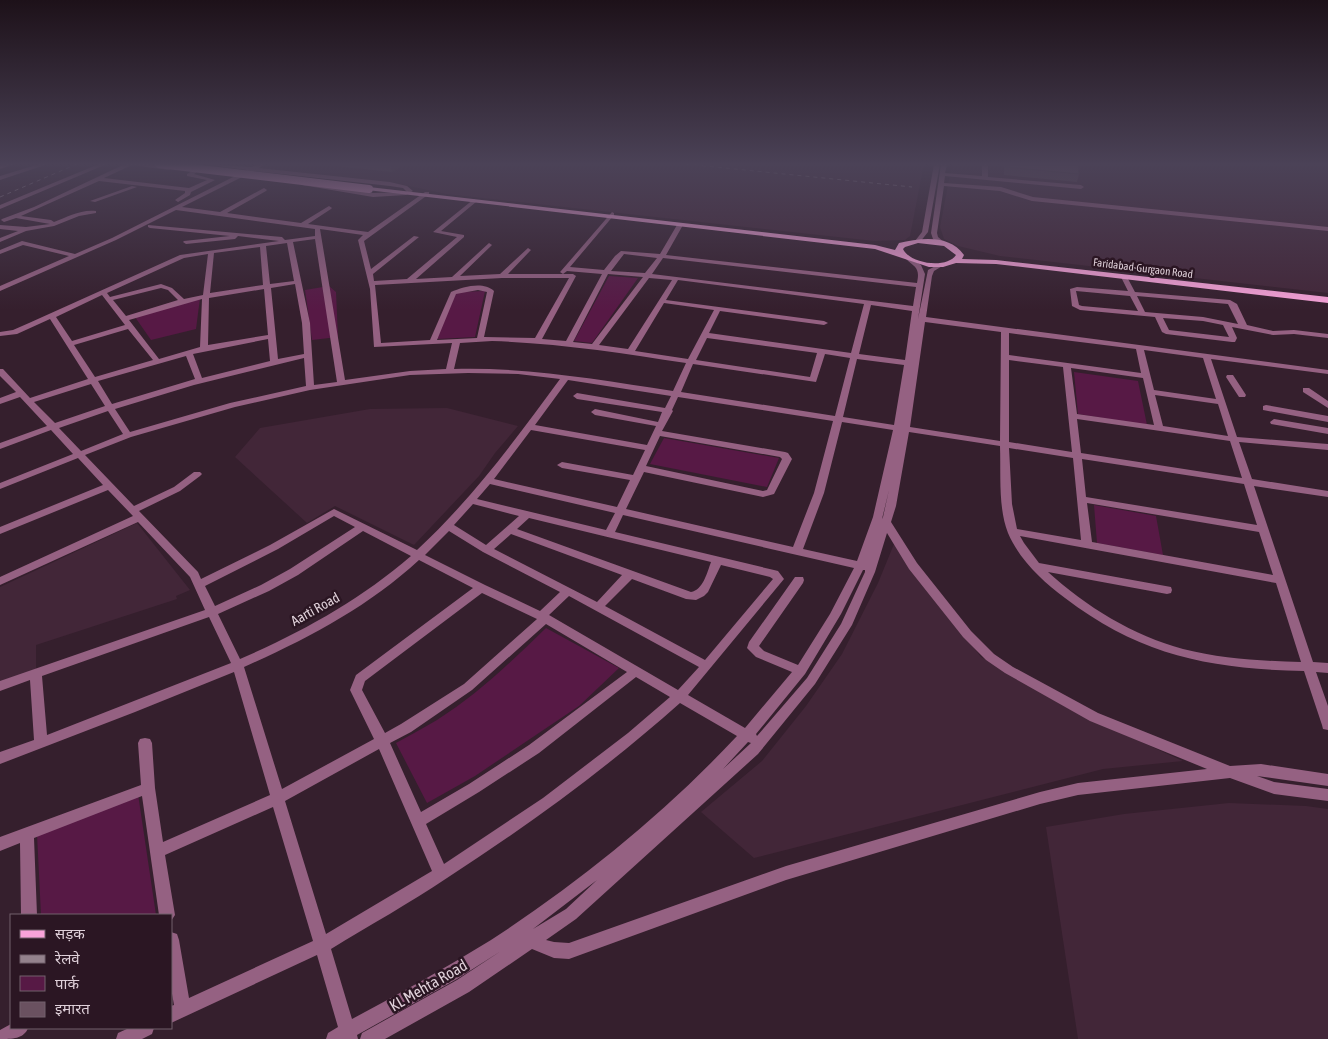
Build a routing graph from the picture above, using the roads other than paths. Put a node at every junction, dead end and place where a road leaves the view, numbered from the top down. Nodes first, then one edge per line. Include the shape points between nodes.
1 (24, 212) edge
2 (87, 212) edge
3 (154, 212) edge
4 (169, 212) edge
5 (172, 212) edge
6 (210, 212) edge
7 (224, 212) edge
8 (322, 212) edge
9 (398, 212) edge
10 (460, 212) edge
11 (579, 212) edge
12 (581, 212) edge
13 (929, 212) edge
14 (937, 212) edge
15 (1165, 212) edge
16 (221, 214) junction
17 (16, 216) junction
18 (611, 216) junction
19 (4, 220) dead end
20 (57, 223) junction
21 (302, 225) junction
22 (680, 225) junction
23 (150, 226) junction
24 (0, 227) edge
25 (317, 227) junction
26 (1328, 229) edge
27 (24, 230) junction
28 (205, 230) junction
29 (367, 234) junction
30 (258, 235) junction
31 (318, 237) junction
32 (416, 237) dead end
33 (0, 240) edge
34 (289, 240) junction
35 (918, 241) junction
36 (186, 242) junction
37 (942, 243) junction
38 (263, 245) junction
39 (489, 245) dead end
40 (902, 245) junction
41 (528, 250) dead end
42 (958, 251) junction
43 (0, 252) edge
44 (211, 252) junction
45 (67, 254) junction
46 (76, 256) junction
47 (182, 256) junction
48 (662, 256) junction
49 (905, 257) junction
50 (956, 260) junction
51 (941, 265) junction
52 (563, 272) junction
53 (607, 272) junction
54 (370, 273) junction
55 (646, 275) junction
56 (502, 276) junction
57 (1124, 277) junction
58 (454, 278) junction
59 (472, 278) junction
60 (676, 278) junction
61 (409, 281) junction
62 (298, 282) junction
63 (0, 283) edge
64 (372, 283) junction
65 (920, 285) junction
66 (267, 287) junction
67 (0, 289) edge
68 (472, 289) junction
69 (103, 292) junction
70 (1133, 293) junction
71 (0, 295) edge
72 (206, 296) junction
73 (110, 299) junction
74 (1328, 299) edge
75 (183, 301) junction
76 (661, 301) junction
77 (868, 302) junction
78 (718, 309) junction
79 (919, 314) junction
80 (1143, 314) junction
81 (51, 315) junction
82 (1158, 315) junction
83 (125, 318) junction
84 (824, 323) dead end
85 (1226, 323) junction
86 (130, 326) junction
87 (1244, 328) junction
88 (1005, 330) junction
89 (0, 333) edge
90 (704, 335) junction
91 (272, 336) junction
92 (1328, 336) edge
93 (457, 340) junction
94 (480, 340) junction
95 (433, 341) junction
96 (537, 341) junction
97 (70, 344) junction
98 (568, 344) junction
99 (594, 347) junction
100 (1139, 347) junction
101 (204, 348) junction
102 (822, 351) junction
103 (189, 352) junction
104 (630, 352) junction
105 (309, 355) junction
106 (855, 356) junction
107 (1206, 356) junction
108 (1005, 357) junction
109 (157, 361) junction
110 (691, 361) junction
111 (274, 362) junction
112 (906, 363) junction
113 (1067, 365) junction
114 (0, 371) edge
115 (450, 372) junction
116 (1211, 372) junction
117 (1328, 372) edge
118 (1146, 376) junction
119 (566, 377) junction
120 (199, 379) junction
121 (94, 380) junction
122 (341, 382) junction
123 (310, 388) junction
124 (1306, 390) dead end
125 (1150, 392) junction
126 (22, 393) junction
127 (677, 394) junction
128 (1242, 395) dead end
129 (577, 396) dead end
130 (0, 401) edge
131 (30, 401) junction
132 (1221, 402) junction
133 (1328, 405) edge
134 (109, 406) junction
135 (1266, 408) dead end
136 (669, 411) junction
137 (595, 412) dead end
138 (1072, 416) junction
139 (1314, 417) junction
140 (838, 419) junction
141 (1328, 419) edge
142 (1274, 422) dead end
143 (54, 426) junction
144 (529, 427) junction
145 (1159, 428) junction
146 (661, 429) junction
147 (900, 429) junction
148 (1324, 430) edge
149 (128, 435) junction
150 (1232, 439) junction
151 (1004, 444) junction
152 (0, 446) edge
153 (1326, 447) edge
154 (651, 448) junction
155 (80, 454) junction
156 (1077, 455) junction
157 (562, 465) dead end
158 (640, 468) junction
159 (197, 474) dead end
160 (636, 478) junction
161 (489, 481) junction
162 (1246, 481) junction
163 (0, 486) edge
164 (110, 486) junction
165 (1328, 494) edge
166 (1082, 499) junction
167 (471, 501) junction
168 (621, 512) junction
169 (879, 512) junction
170 (136, 513) junction
171 (527, 514) junction
172 (886, 524) junction
173 (448, 526) junction
174 (362, 527) junction
175 (1262, 529) junction
176 (510, 530) junction
177 (0, 531) edge
178 (1012, 531) junction
179 (609, 535) junction
180 (1086, 545) junction
181 (487, 550) junction
182 (797, 550) junction
183 (418, 554) junction
184 (717, 560) junction
185 (866, 566) junction
186 (1035, 566) junction
187 (629, 575) junction
188 (799, 580) dead end
189 (1280, 580) junction
190 (0, 581) edge
191 (198, 585) junction
192 (481, 588) junction
193 (1167, 590) dead end
194 (568, 591) junction
195 (598, 607) junction
196 (212, 612) junction
197 (543, 618) junction
198 (238, 666) junction
199 (707, 666) junction
200 (1308, 666) junction
201 (1328, 668) edge
202 (636, 671) junction
203 (801, 671) junction
204 (36, 674) junction
205 (0, 686) edge
206 (680, 696) junction
207 (1328, 725) edge
208 (746, 735) junction
209 (382, 741) junction
210 (41, 742) junction
211 (145, 743) dead end
212 (758, 744) junction
213 (0, 758) edge
214 (1230, 772) junction
215 (1328, 780) edge
216 (148, 788) junction
217 (1328, 795) edge
218 (278, 798) junction
219 (418, 821) junction
220 (27, 834) junction
221 (0, 844) edge
222 (158, 850) junction
223 (441, 874) junction
224 (29, 914) edge
225 (167, 914) edge
226 (521, 929) junction
227 (533, 941) junction
228 (322, 945) junction
229 (172, 952) edge
230 (177, 1012) edge
231 (18, 1029) edge
232 (144, 1029) edge
233 (344, 1036) edge
234 (1, 1039) edge
235 (124, 1039) edge
236 (368, 1039) edge

1 - 17 street
2 - 20 street
3 - 45 street
4 - 46 street
5 - 23 street
6 - 16 street
7 - 16 street
8 - 21 street
9 - 29 street
10 - 61 street via 436,232 462,236
11 - 18 main road
12 - 18 main road
13 - 35 street via 926,232
14 - 37 street via 934,233
15 - 26 street
16 - 21 street
17 - 19 street
17 - 20 street
18 - 22 main road
18 - 40 main road
18 - 52 street
20 - 27 street
21 - 25 street
22 - 48 street
22 - 49 main road via 875,247
23 - 28 street
23 - 71 street
24 - 27 street
25 - 29 street
25 - 31 street
25 - 34 street
27 - 33 street
28 - 30 street
28 - 36 street
29 - 54 street via 361,244
30 - 34 street
30 - 36 street
31 - 34 street
31 - 122 street
32 - 54 street
34 - 38 street
34 - 62 street
35 - 37 main road
35 - 40 main road
36 - 47 street
37 - 42 main road, Faridabad-Gurgaon Road
38 - 44 street
38 - 66 street
39 - 58 street
40 - 49 main road via 899,250
41 - 56 street
42 - 50 main road via 960,255
42 - 74 main road, Faridabad-Gurgaon Road via 1003,260
43 - 45 street via 22,243
44 - 47 street
44 - 72 street
45 - 46 street
45 - 63 street
46 - 67 street
47 - 69 street
48 - 53 street via 620,253
48 - 55 street
48 - 65 street
49 - 51 main road
49 - 65 street via 921,270
50 - 51 main road
50 - 57 main road, Faridabad-Gurgaon Road
51 - 79 street via 931,270
52 - 53 street
52 - 56 street
52 - 96 street via 573,276
53 - 55 street
53 - 98 street
54 - 64 street
55 - 60 street
55 - 99 street
56 - 59 street
57 - 70 street
57 - 74 main road, Faridabad-Gurgaon Road
58 - 59 street
58 - 61 street
59 - 68 street
60 - 76 street
60 - 77 street
61 - 64 street
62 - 66 street
62 - 105 street
64 - 95 street via 375,344
65 - 79 street
66 - 72 street
66 - 91 street
68 - 94 street via 491,291
68 - 95 street via 453,292
69 - 73 street
69 - 81 street
70 - 80 street
70 - 80 street via 1072,290 1078,307
70 - 87 street via 1230,302
72 - 75 street
72 - 101 street
73 - 75 street via 161,286 170,289
73 - 83 street
75 - 83 street
76 - 78 street
76 - 104 street
77 - 79 street
77 - 106 street
78 - 84 street
78 - 90 street
79 - 88 street
79 - 112 street
79 - 147 street
80 - 82 street
81 - 89 street via 21,330
81 - 97 street
82 - 85 street
82 - 85 street via 1166,332 1232,340
83 - 86 street
85 - 87 street
86 - 97 street
86 - 109 street
87 - 92 street
88 - 100 street
88 - 108 street
90 - 102 street
90 - 110 street
91 - 101 street
91 - 111 street
93 - 94 street
93 - 95 street
93 - 115 street
94 - 96 street
96 - 98 street
97 - 121 street
98 - 99 street
99 - 104 street
100 - 107 street
100 - 118 street
101 - 103 street
102 - 106 street
102 - 110 street via 813,380
103 - 109 street
103 - 120 street
104 - 110 street
105 - 111 street
105 - 123 street
106 - 112 street
106 - 140 street
107 - 116 street
107 - 117 street
108 - 113 street
108 - 151 street
109 - 121 street
110 - 127 street
111 - 120 street
112 - 147 street
113 - 118 street
113 - 138 street
114 - 126 street
115 - 119 street via 518,372
115 - 122 street via 410,373
116 - 128 street via 1230,376
116 - 132 street
118 - 125 street
119 - 127 street
119 - 144 street, Aarti Road
120 - 134 street
121 - 131 street
121 - 134 street
122 - 123 street
123 - 149 street via 232,405
124 - 133 street
125 - 132 street
125 - 145 street
126 - 130 street
126 - 131 street
127 - 136 street
127 - 140 street
129 - 136 street
131 - 143 street
132 - 150 street
134 - 143 street
134 - 149 street
135 - 139 street
136 - 146 street
137 - 146 street
138 - 145 street
138 - 156 street
139 - 141 street
139 - 148 street
140 - 147 street
140 - 182 street via 818,493
142 - 148 street
143 - 152 street
143 - 155 street
144 - 154 street
144 - 161 street, Aarti Road
145 - 150 street
146 - 154 street
146 - 158 street via 785,455 787,460 771,492 764,494
147 - 151 street
147 - 169 street
147 - 172 street
148 - 153 street
149 - 155 street
150 - 153 street
150 - 162 street
151 - 156 street
151 - 178 street via 1006,497
154 - 158 street
155 - 163 street
155 - 164 street
156 - 162 street
156 - 166 street
157 - 160 street
158 - 160 street
159 - 170 street
160 - 168 street
161 - 167 street, Aarti Road
161 - 168 street
162 - 165 street
162 - 175 street
164 - 170 street
164 - 177 street
166 - 175 street
166 - 180 street
167 - 171 street
167 - 173 street, Aarti Road
168 - 179 street
168 - 182 street
169 - 172 street
169 - 185 street
170 - 190 street
170 - 191 street via 185,564
171 - 176 street
171 - 179 street
172 - 185 street
172 - 214 street via 928,585 990,657 1094,717
173 - 181 street
173 - 183 street, Aarti Road
174 - 183 street
174 - 191 street via 332,512 274,547
174 - 196 street via 294,572
175 - 189 street
176 - 181 street
176 - 187 street
178 - 180 street
178 - 186 street
179 - 184 street
180 - 189 street
181 - 194 street
182 - 185 street
183 - 192 street
183 - 198 street, Aarti Road via 388,580 334,617
184 - 187 street via 702,593 695,597
184 - 199 street via 774,574 779,579
185 - 203 street, KL Mehta Road
185 - 212 street, KL Mehta Road via 846,625 811,681
186 - 193 street
186 - 200 street via 1090,609 1159,646 1234,662
187 - 195 street
188 - 203 street via 753,648
189 - 200 street
191 - 196 street
192 - 197 street
192 - 209 street via 360,678 356,690 358,696
194 - 195 street
194 - 197 street
195 - 199 street
196 - 198 street
196 - 204 street
197 - 202 street
197 - 209 street via 468,687
198 - 210 street, Aarti Road
198 - 218 street
199 - 206 street
200 - 201 street
200 - 207 street
202 - 206 street
202 - 219 street via 534,749
203 - 208 street, KL Mehta Road
204 - 205 street
204 - 210 street
206 - 208 street
206 - 223 street via 633,737 548,802
208 - 212 street
208 - 226 street, KL Mehta Road via 669,812
209 - 218 street
209 - 219 street
210 - 213 street, Aarti Road
211 - 216 street
212 - 227 street, KL Mehta Road via 571,914
214 - 215 street via 1261,770
214 - 217 street via 1274,788
214 - 227 street via 1078,789 1040,798 786,874 569,951 547,950
216 - 220 street
216 - 222 street
218 - 222 street
218 - 228 street
219 - 223 street
220 - 221 street
220 - 224 street
222 - 225 street
223 - 228 street
226 - 227 street
226 - 233 street, KL Mehta Road
227 - 236 street, KL Mehta Road via 463,986
228 - 230 street
228 - 233 street
229 - 230 street
231 - 234 street
232 - 235 street

